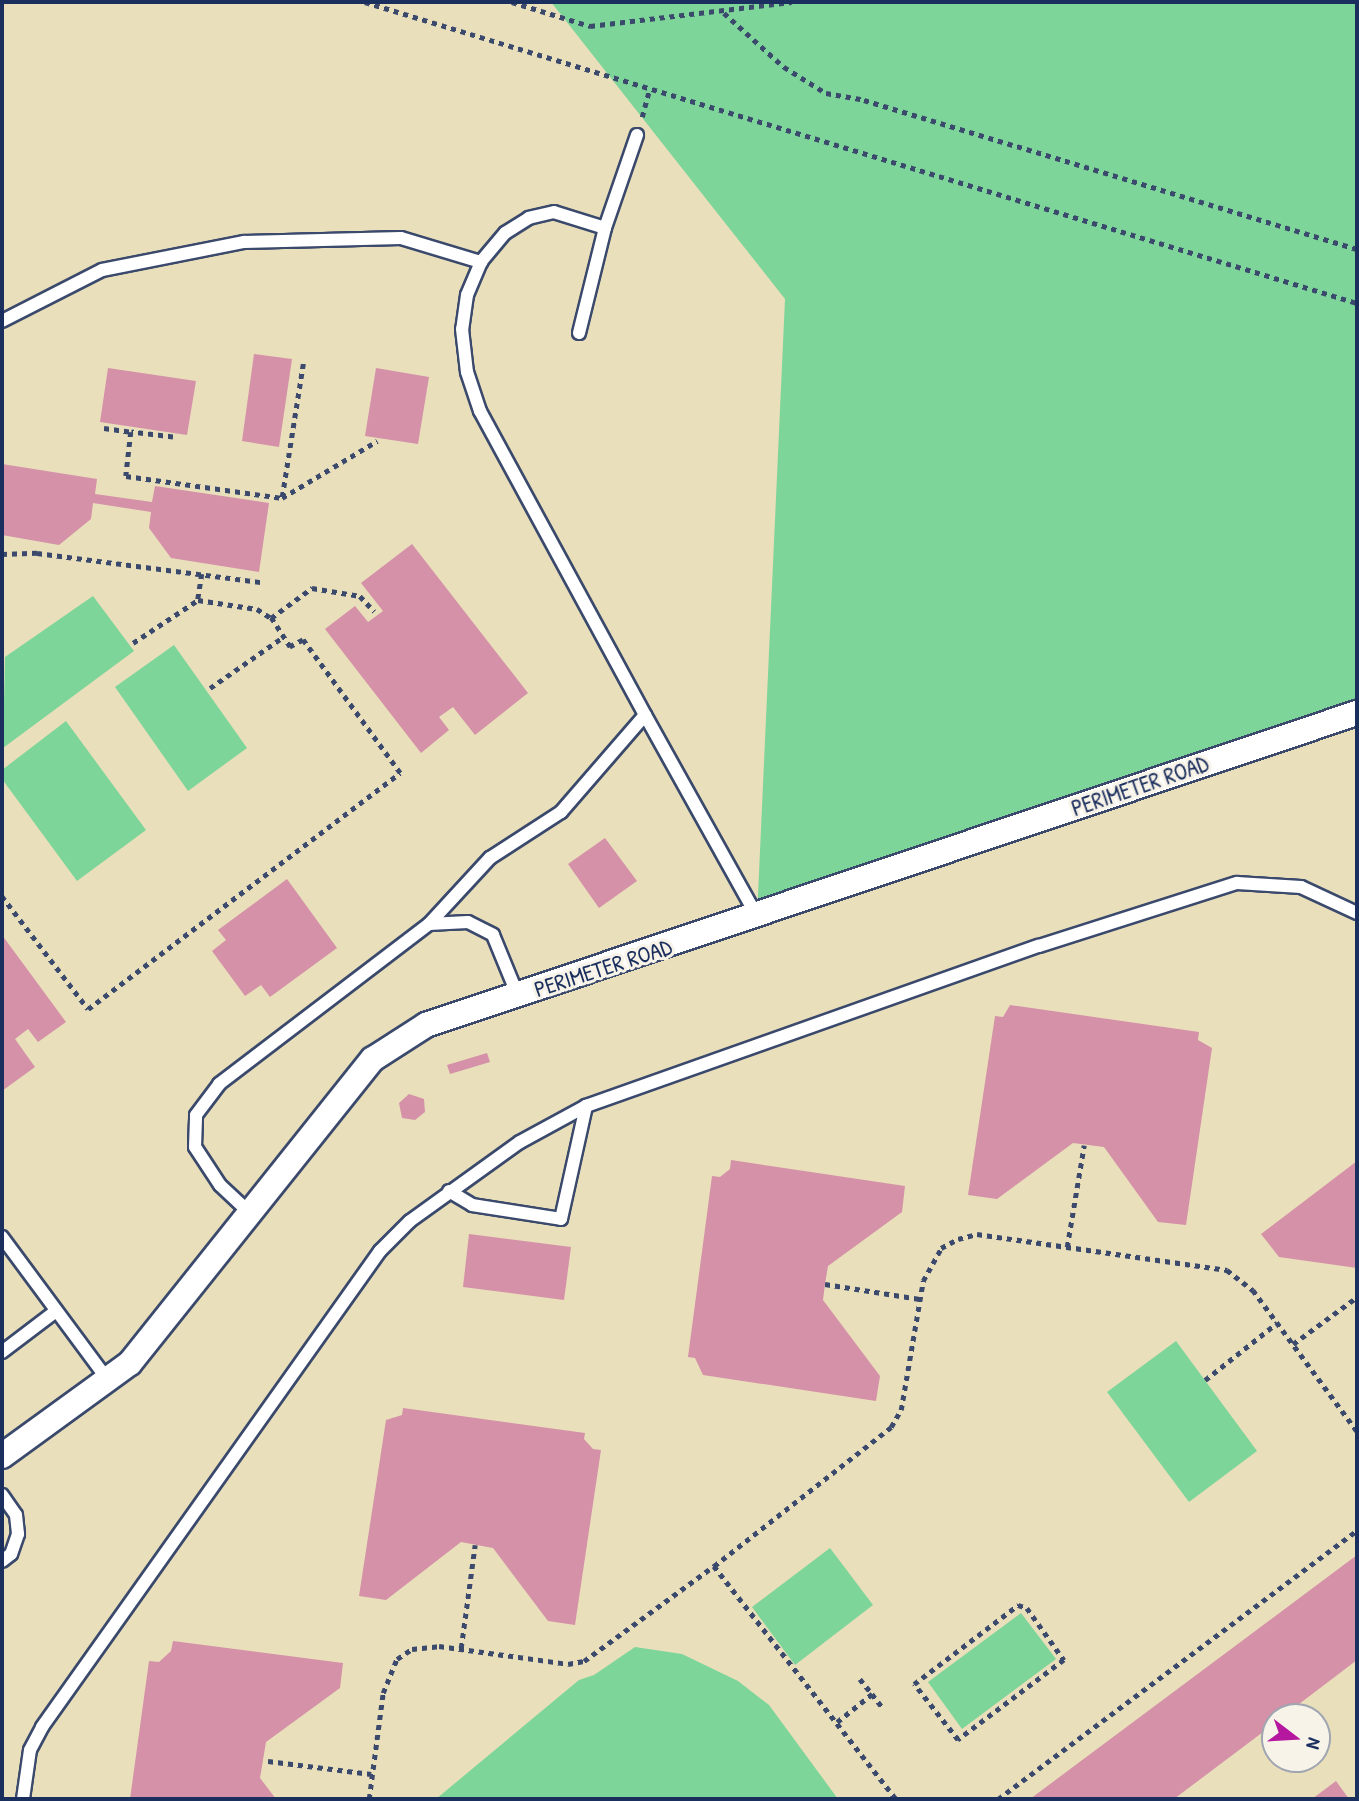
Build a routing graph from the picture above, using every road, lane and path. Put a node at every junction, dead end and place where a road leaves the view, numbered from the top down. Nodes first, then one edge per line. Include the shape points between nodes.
1 (365, 2) edge
2 (512, 2) edge
3 (789, 2) edge
4 (724, 13) junction
5 (637, 135) dead end
6 (605, 228) junction
7 (1357, 249) edge
8 (481, 262) junction
9 (1357, 303) edge
10 (2, 321) edge
11 (579, 333) dead end
12 (303, 363) dead end
13 (104, 428) dead end
14 (131, 432) junction
15 (173, 437) dead end
16 (377, 442) dead end
17 (282, 498) junction
18 (2, 554) edge
19 (202, 574) junction
20 (261, 582) dead end
21 (198, 600) junction
22 (374, 611) dead end
23 (271, 618) junction
24 (283, 637) junction
25 (133, 643) dead end
26 (210, 688) dead end
27 (1357, 713) edge
28 (645, 715) junction
29 (2, 895) edge
30 (1357, 913) edge
31 (757, 916) junction
32 (429, 924) junction
33 (518, 996) junction
34 (586, 1106) junction
35 (1084, 1145) dead end
36 (449, 1191) junction
37 (251, 1214) junction
38 (2, 1237) edge
39 (1067, 1248) junction
40 (825, 1284) dead end
41 (1357, 1297) edge
42 (920, 1299) junction
43 (56, 1311) junction
44 (1277, 1322) junction
45 (1293, 1344) junction
46 (2, 1352) edge
47 (107, 1380) junction
48 (1205, 1380) dead end
49 (1357, 1431) edge
50 (2, 1456) edge
51 (2, 1495) edge
52 (1357, 1530) edge
53 (475, 1545) dead end
54 (2, 1561) edge
55 (714, 1566) junction
56 (1027, 1608) joint
57 (461, 1648) junction
58 (860, 1679) dead end
59 (872, 1694) junction
60 (882, 1707) dead end
61 (837, 1722) junction
62 (268, 1761) dead end
63 (372, 1774) junction
64 (23, 1799) edge
65 (369, 1799) edge
66 (896, 1799) edge
67 (998, 1799) edge

1 - 9 path
2 - 4 path via 590,26
3 - 4 path
4 - 7 path via 784,67 826,93 864,100
5 - 6 lane
6 - 8 lane via 554,212 529,218 505,233
6 - 11 lane
8 - 10 lane via 401,238 244,242 102,270
8 - 28 lane via 467,295 462,329 467,372 480,411
12 - 17 path
13 - 14 path
14 - 15 path
14 - 17 path via 126,476
16 - 17 path
18 - 19 path via 37,553
19 - 20 path
19 - 21 path
21 - 23 path via 257,609
21 - 25 path
22 - 23 path via 360,596 312,588
23 - 24 path
24 - 26 path
24 - 29 path via 290,647 303,640 400,773 88,1009
27 - 31 street, PERIMETER ROAD
28 - 31 lane
28 - 32 lane via 561,812 490,858
30 - 34 lane via 1301,887 1237,883 1039,946
31 - 33 street, PERIMETER ROAD
32 - 33 lane via 468,922 493,935
32 - 37 lane via 219,1083 196,1115 195,1147 220,1185
33 - 37 street, PERIMETER ROAD via 426,1025 373,1059
34 - 36 lane via 520,1142
34 - 36 lane via 561,1219 472,1205
35 - 39 path
36 - 64 lane via 380,1251 42,1727 30,1750
37 - 47 street, PERIMETER ROAD via 130,1363
38 - 43 lane
39 - 42 path via 977,1234 958,1239 930,1262
39 - 44 path via 1227,1270 1253,1290
40 - 42 path
41 - 45 path
42 - 55 path via 901,1410 891,1427
43 - 46 lane
43 - 47 lane
44 - 45 path
44 - 48 path
45 - 49 path
47 - 50 street, PERIMETER ROAD
51 - 54 lane via 16,1515 18,1534 11,1555
52 - 67 path
53 - 57 path
55 - 57 path via 584,1661 568,1664
55 - 61 path
56 - 56 path via 1064,1660 958,1740 914,1684 1018,1605
57 - 63 path via 412,1649 397,1659 383,1693
58 - 59 path
59 - 60 path
59 - 61 path
61 - 66 path
62 - 63 path
63 - 65 path

